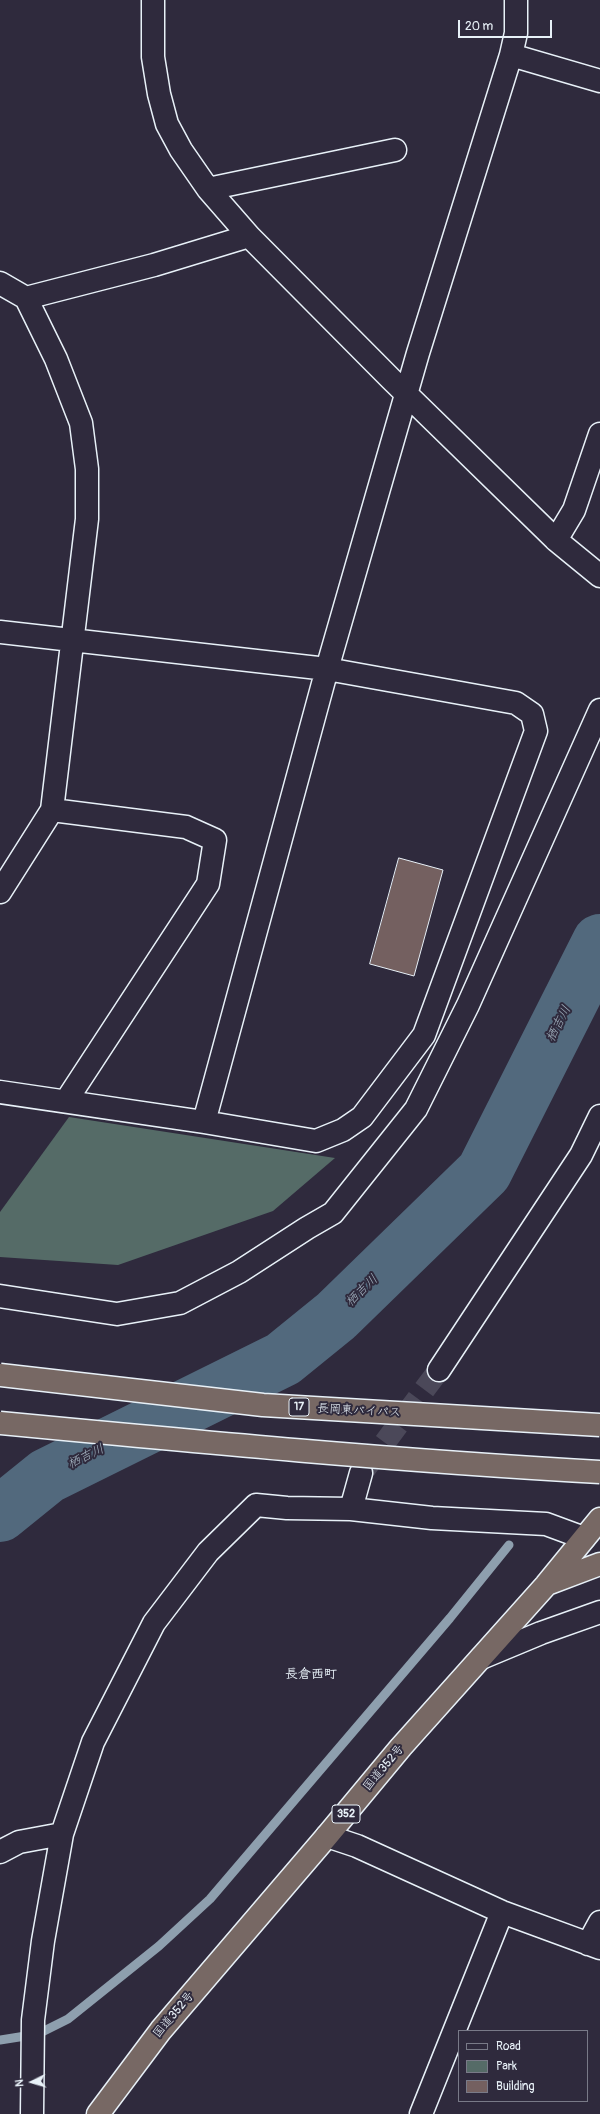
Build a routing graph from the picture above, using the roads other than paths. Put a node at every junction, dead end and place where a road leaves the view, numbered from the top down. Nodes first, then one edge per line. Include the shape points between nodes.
1 (153, 0) edge
2 (516, 0) edge
3 (511, 54) junction
4 (600, 81) edge
5 (395, 150) dead end
6 (208, 189) junction
7 (249, 236) junction
8 (0, 282) edge
9 (26, 298) junction
10 (406, 393) junction
11 (600, 434) edge
12 (556, 540) junction
13 (600, 576) edge
14 (0, 632) edge
15 (72, 640) junction
16 (327, 669) junction
17 (600, 710) edge
18 (52, 810) junction
19 (0, 892) edge
20 (0, 1092) edge
21 (66, 1102) junction
22 (600, 1116) edge
23 (204, 1122) junction
24 (0, 1296) edge
25 (439, 1370) tunnel mouth
26 (0, 1375) edge
27 (0, 1423) edge
28 (600, 1425) edge
29 (600, 1472) edge
30 (361, 1473) tunnel mouth
31 (351, 1509) junction
32 (600, 1519) edge
33 (584, 1538) junction
34 (600, 1564) edge
35 (546, 1585) junction
36 (600, 1612) edge
37 (481, 1658) junction
38 (62, 1834) junction
39 (327, 1836) junction
40 (0, 1852) edge
41 (502, 1912) junction
42 (600, 1922) edge
43 (594, 1946) edge
44 (32, 2114) edge
45 (98, 2114) edge
46 (420, 2114) edge

1 - 6 street via 153,57 167,124 181,150
2 - 3 street via 516,33
3 - 4 street
3 - 10 street
5 - 6 street
6 - 7 street
7 - 9 street via 154,266
7 - 10 street
8 - 9 street
9 - 15 street via 56,359 81,423 88,469 86,519
10 - 12 street
10 - 16 street
11 - 12 street via 574,510
12 - 13 street
14 - 15 street
15 - 16 street
15 - 18 street
16 - 23 street
16 - 23 street via 516,703 532,714 536,731 424,1035 362,1117 343,1130 316,1141
17 - 24 street via 468,1005 416,1109 333,1213 239,1272 180,1302 117,1314
18 - 19 street
18 - 21 street via 186,827 215,840 208,884
20 - 21 street
21 - 23 street
22 - 25 street via 581,1155
26 - 28 highway, 長岡東バイパス / 17, bridge via 264,1405
27 - 29 highway, bridge via 251,1447
30 - 31 street
31 - 33 street via 432,1518 546,1524
31 - 38 street via 256,1505 208,1552 154,1623 93,1742
32 - 33 highway, 国道352号 / 352
33 - 35 highway, 国道352号 / 352
34 - 35 highway
35 - 37 highway, 国道352号 / 352
36 - 37 street
37 - 39 highway, 国道352号 / 352 via 400,1747
38 - 40 street via 19,1842
38 - 44 street via 43,1941 33,2020
39 - 41 street via 357,1846
39 - 45 highway, 国道352号 / 352 via 161,2030
41 - 43 street
41 - 46 street
42 - 43 street

